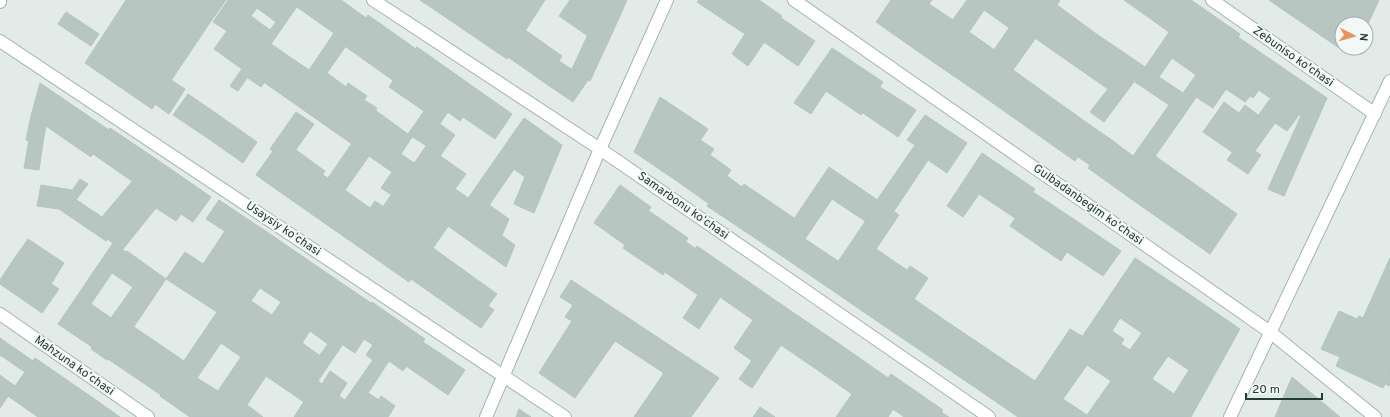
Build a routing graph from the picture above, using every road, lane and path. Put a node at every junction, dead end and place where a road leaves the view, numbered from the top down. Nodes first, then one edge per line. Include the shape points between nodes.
1 (373, 0) edge
2 (667, 0) edge
3 (794, 0) edge
4 (1212, 0) edge
5 (0, 41) edge
6 (1390, 81) edge
7 (1375, 114) junction
8 (600, 149) junction
9 (0, 314) edge
10 (1270, 332) junction
11 (504, 376) junction
12 (148, 417) edge
13 (486, 417) edge
14 (565, 417) edge
15 (989, 417) edge
16 (1230, 417) edge
17 (1375, 417) edge

1 - 8 street, Samarbonu koʻchasi
2 - 8 street
3 - 10 street, Gulbadanbegim koʻchasi
4 - 7 street, Zebuniso ko'chasi
5 - 11 street, Usaysiy koʻchasi
6 - 7 street
7 - 10 street
8 - 11 street
8 - 15 street, Samarbonu koʻchasi
9 - 12 street, Mahzuna koʻchasi
10 - 16 street
10 - 17 street, Gulbadanbegim koʻchasi
11 - 13 street
11 - 14 street, Usaysiy koʻchasi

